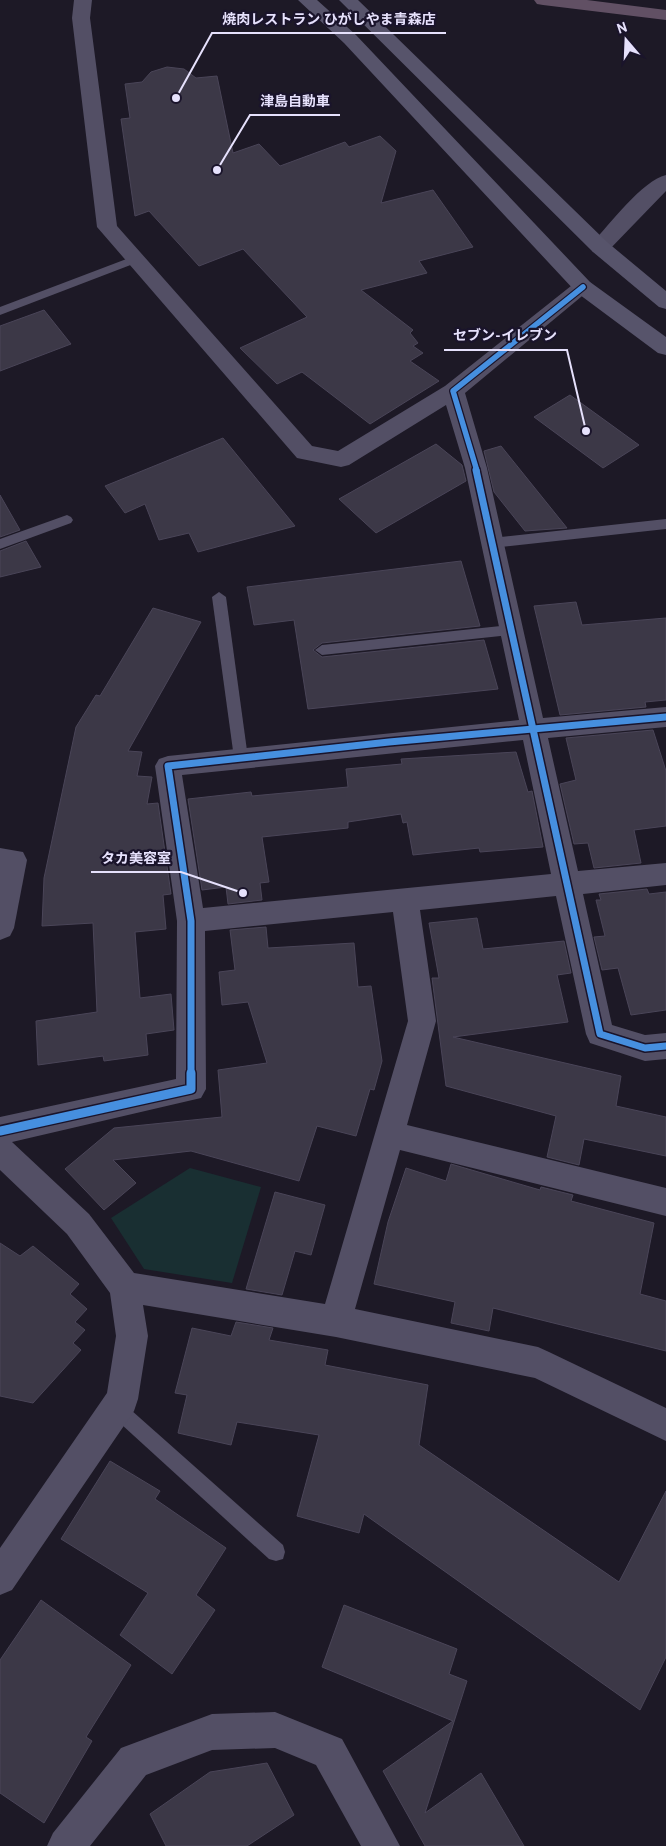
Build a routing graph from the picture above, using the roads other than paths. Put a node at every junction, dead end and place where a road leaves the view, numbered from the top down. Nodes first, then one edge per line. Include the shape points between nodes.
1 (83, 0) edge
2 (307, 0) edge
3 (348, 0) edge
4 (543, 0) edge
5 (666, 15) edge
6 (666, 181) edge
7 (600, 247) junction
8 (137, 259) junction
9 (583, 287) junction
10 (663, 297) edge
11 (0, 311) edge
12 (666, 348) edge
13 (453, 391) junction
14 (67, 520) dead end
15 (666, 524) edge
16 (492, 543) junction
17 (0, 544) edge
18 (219, 597) dead end
19 (511, 630) junction
20 (322, 650) dead end
21 (666, 716) edge
22 (534, 730) junction
23 (242, 758) junction
24 (0, 859) edge
25 (666, 874) edge
26 (567, 885) junction
27 (405, 900) junction
28 (191, 921) junction
29 (0, 928) edge
30 (666, 1046) edge
31 (0, 1131) edge
32 (389, 1134) junction
33 (0, 1150) edge
34 (666, 1202) edge
35 (125, 1287) junction
36 (336, 1321) junction
37 (116, 1408) junction
38 (666, 1425) edge
39 (276, 1552) dead end
40 (0, 1578) edge
41 (66, 1846) edge
42 (381, 1846) edge

1 - 8 street via 81,18 107,227
2 - 9 street via 350,39
3 - 7 street
4 - 5 highway
6 - 7 street
7 - 10 street
8 - 11 lane
8 - 13 street via 304,452 342,459
9 - 12 street
9 - 13 street
13 - 16 street via 476,468
14 - 17 lane
15 - 16 lane
16 - 19 street
18 - 23 lane
19 - 20 lane
19 - 22 street
21 - 22 street
22 - 23 street
22 - 26 street
23 - 28 street via 168,766
24 - 29 street via 14,860
25 - 26 street
26 - 27 street
26 - 30 street via 600,1034 645,1048
27 - 28 street
27 - 32 street via 422,1021
28 - 31 street via 191,1089
32 - 34 street
32 - 36 street
33 - 35 street via 78,1224
35 - 36 street
35 - 37 street via 132,1336 122,1399
36 - 38 street via 538,1363
37 - 39 lane
37 - 40 street
41 - 42 street via 134,1761 212,1732 275,1730 329,1752

